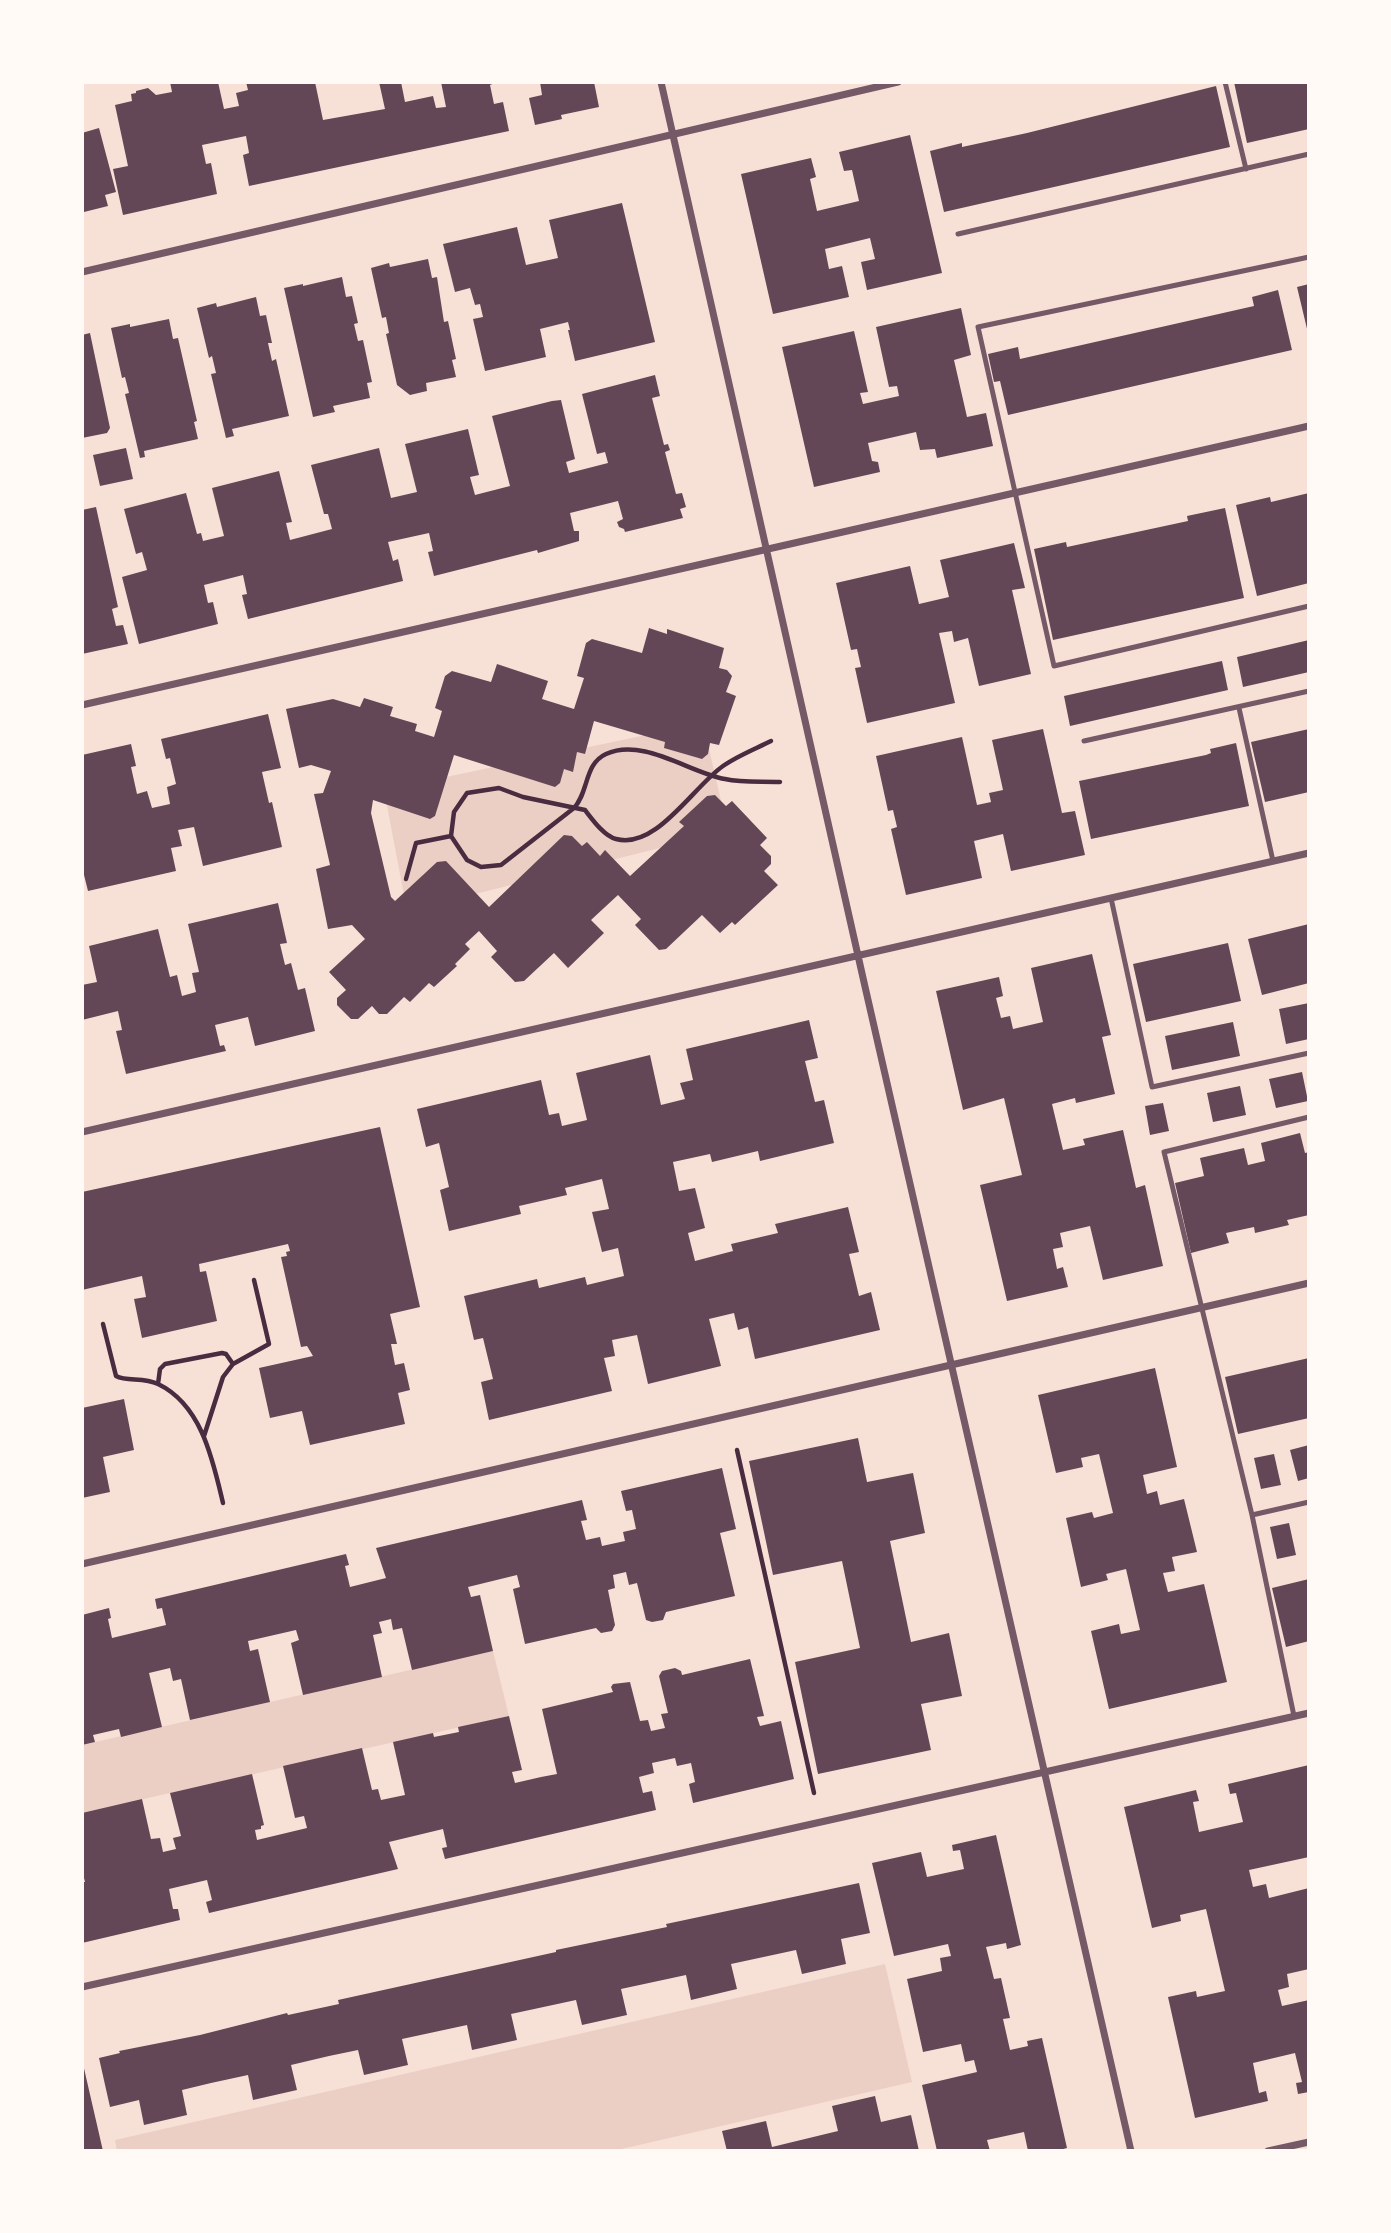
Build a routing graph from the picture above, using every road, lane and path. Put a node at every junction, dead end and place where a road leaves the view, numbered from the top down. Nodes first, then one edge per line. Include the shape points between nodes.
1 (662, 82) edge
2 (898, 82) edge
3 (1225, 82) edge
4 (673, 134) junction
5 (1309, 154) edge
6 (1246, 169) junction
7 (958, 234) dead end
8 (1309, 257) edge
9 (82, 272) edge
10 (1309, 426) edge
11 (1016, 492) junction
12 (766, 549) junction
13 (1309, 606) edge
14 (1309, 691) edge
15 (82, 705) edge
16 (1239, 708) junction
17 (771, 741) dead end
18 (1084, 741) dead end
19 (713, 775) junction
20 (780, 782) dead end
21 (574, 808) junction
22 (451, 836) junction
23 (1309, 853) edge
24 (1273, 861) junction
25 (406, 879) dead end
26 (1111, 898) junction
27 (858, 956) junction
28 (1309, 1053) edge
29 (1309, 1117) edge
30 (82, 1132) edge
31 (254, 1280) dead end
32 (1309, 1283) edge
33 (1203, 1308) junction
34 (103, 1324) dead end
35 (233, 1364) junction
36 (951, 1365) junction
37 (158, 1384) junction
38 (204, 1437) junction
39 (737, 1450) dead end
40 (1309, 1502) edge
41 (223, 1503) dead end
42 (1252, 1516) junction
43 (82, 1564) edge
44 (1309, 1713) edge
45 (1294, 1716) junction
46 (1045, 1772) junction
47 (814, 1793) dead end
48 (82, 1987) edge
49 (1309, 2142) edge
50 (1131, 2151) edge
51 (1268, 2151) edge

1 - 4 street
2 - 4 street
3 - 6 lane
4 - 9 street
4 - 12 street
5 - 6 lane
6 - 7 lane
8 - 11 lane via 978,327
10 - 11 street
11 - 12 street
11 - 13 lane via 1054,666
12 - 15 street
12 - 27 street
14 - 16 lane
16 - 18 lane
16 - 24 lane
17 - 19 path
19 - 20 path
19 - 21 path via 649,835 632,840 614,839 585,810
19 - 21 path via 636,750 606,754 590,768 582,800
21 - 22 path via 501,865 481,867 467,860
21 - 22 path via 499,788 467,793 454,812
22 - 25 path via 416,843
23 - 24 street
24 - 26 street
26 - 27 street
26 - 28 lane via 1152,1087
27 - 30 street
27 - 36 street
29 - 33 lane via 1164,1152
31 - 35 path via 269,1344
32 - 33 street
33 - 36 street
33 - 42 lane
34 - 37 path via 116,1376
35 - 37 path via 222,1353 165,1364
35 - 38 path via 219,1387
36 - 43 street
36 - 46 street
37 - 38 path via 185,1406
38 - 41 path
39 - 47 path
40 - 42 lane
42 - 45 lane
44 - 45 street
45 - 46 street
46 - 48 street
46 - 50 street
49 - 51 street

